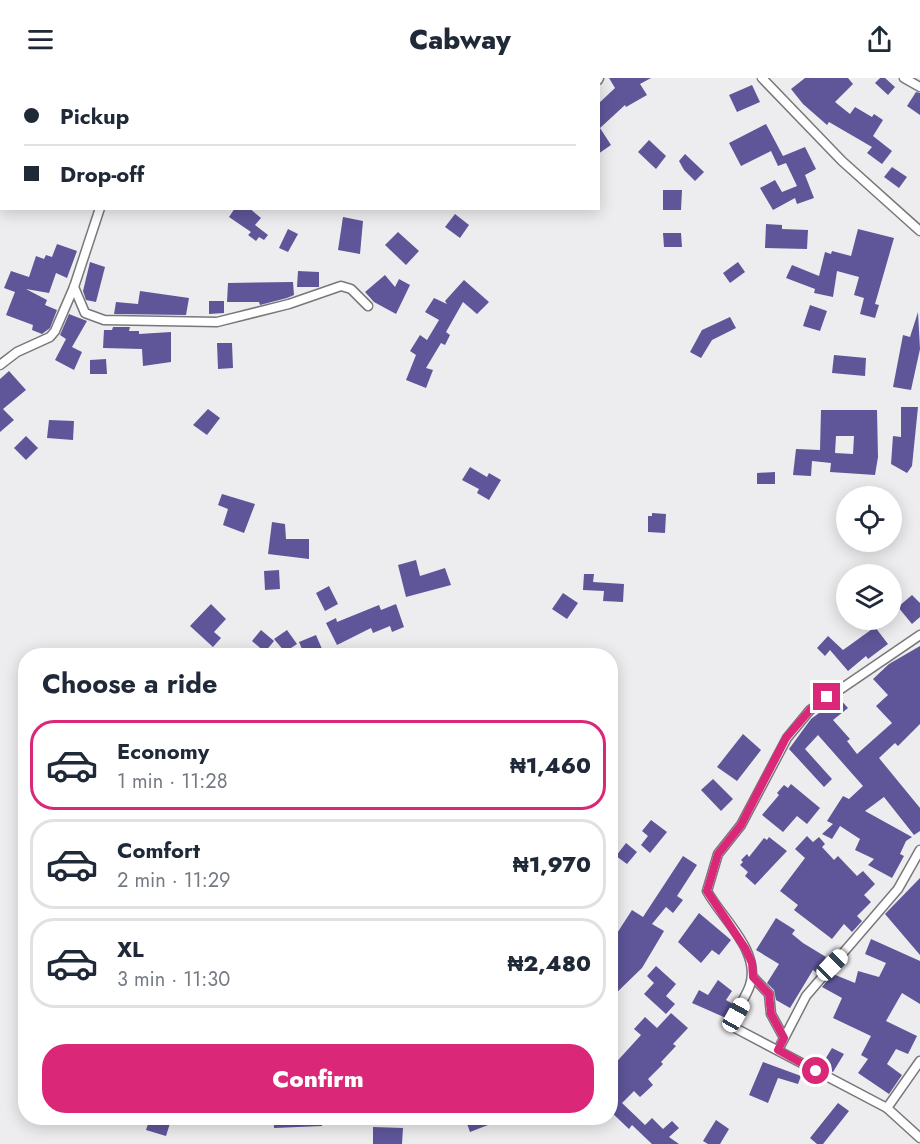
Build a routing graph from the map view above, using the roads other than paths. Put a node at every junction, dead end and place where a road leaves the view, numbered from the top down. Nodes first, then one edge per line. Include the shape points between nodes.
1 (762, 78) edge
2 (904, 78) edge
3 (920, 87) edge
4 (99, 210) edge
5 (920, 231) edge
6 (74, 287) junction
7 (368, 306) dead end
8 (0, 365) edge
9 (920, 635) edge
10 (920, 850) edge
11 (753, 977) junction
12 (784, 1038) junction
13 (778, 1050) junction
14 (920, 1061) edge
15 (887, 1108) junction
16 (920, 1138) edge

1 - 5 street via 842,161
2 - 3 street
4 - 6 street
6 - 7 street via 85,313 114,321 217,322 341,286 351,289
6 - 8 street via 50,337 17,352
9 - 11 street via 810,710 786,738 741,825 718,854 707,891 745,948
10 - 12 street via 898,889 806,996
11 - 12 street via 769,994 771,1014
11 - 13 street via 736,1015 735,1028
12 - 13 street
13 - 15 street
14 - 15 street
15 - 16 street

